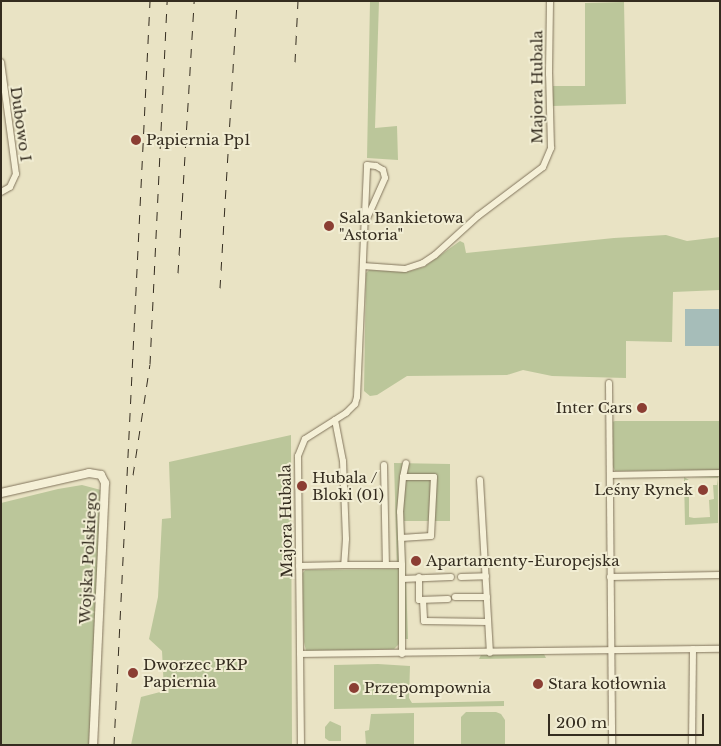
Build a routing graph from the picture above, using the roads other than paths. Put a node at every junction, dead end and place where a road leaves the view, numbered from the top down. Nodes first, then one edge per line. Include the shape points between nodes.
1 (550, 1) edge
2 (1, 62) edge
3 (1, 192) edge
4 (365, 223) junction
5 (364, 266) junction
6 (608, 383) dead end
7 (335, 420) junction
8 (406, 463) dead end
9 (384, 465) dead end
10 (720, 473) edge
11 (610, 474) junction
12 (403, 477) junction
13 (480, 480) dead end
14 (1, 493) edge
15 (401, 538) junction
16 (344, 565) junction
17 (386, 565) junction
18 (402, 565) junction
19 (299, 566) junction
20 (720, 575) edge
21 (486, 576) junction
22 (419, 577) junction
23 (451, 577) dead end
24 (461, 577) dead end
25 (610, 577) junction
26 (402, 579) junction
27 (487, 597) junction
28 (455, 598) dead end
29 (448, 599) dead end
30 (423, 600) junction
31 (488, 622) junction
32 (720, 649) edge
33 (610, 650) junction
34 (693, 650) junction
35 (490, 653) junction
36 (300, 654) junction
37 (402, 654) junction
38 (93, 745) edge
39 (301, 745) edge
40 (612, 745) edge
41 (692, 745) edge

1 - 5 street, Majora Hubala via 551,148 543,167 423,263 405,269
2 - 3 street, Dubowo I via 16,174 10,187
4 - 4 street, Majora Hubala via 385,178 383,170 367,164
4 - 5 street, Majora Hubala
5 - 7 street, Majora Hubala via 357,397 351,409
6 - 11 street
7 - 16 street via 343,461
7 - 19 street, Majora Hubala via 310,435 299,450
8 - 12 street
9 - 17 street
10 - 11 street
11 - 25 street
12 - 15 street
12 - 15 street via 434,477 433,531 429,537
13 - 21 street
14 - 38 street, Wojska Polskiego via 89,472 101,475 105,483
15 - 18 street
16 - 17 street
16 - 19 street
17 - 18 street
18 - 26 street
19 - 36 street, Majora Hubala
20 - 25 street
21 - 24 street
21 - 27 street
22 - 23 street
22 - 26 street
22 - 30 street via 419,600
25 - 33 street
26 - 37 street
27 - 28 street
27 - 31 street
29 - 30 street
30 - 31 street via 424,622
31 - 35 street
32 - 34 street
33 - 34 street
33 - 35 street
33 - 40 street
34 - 41 street
35 - 37 street
36 - 37 street
36 - 39 street, Majora Hubala

